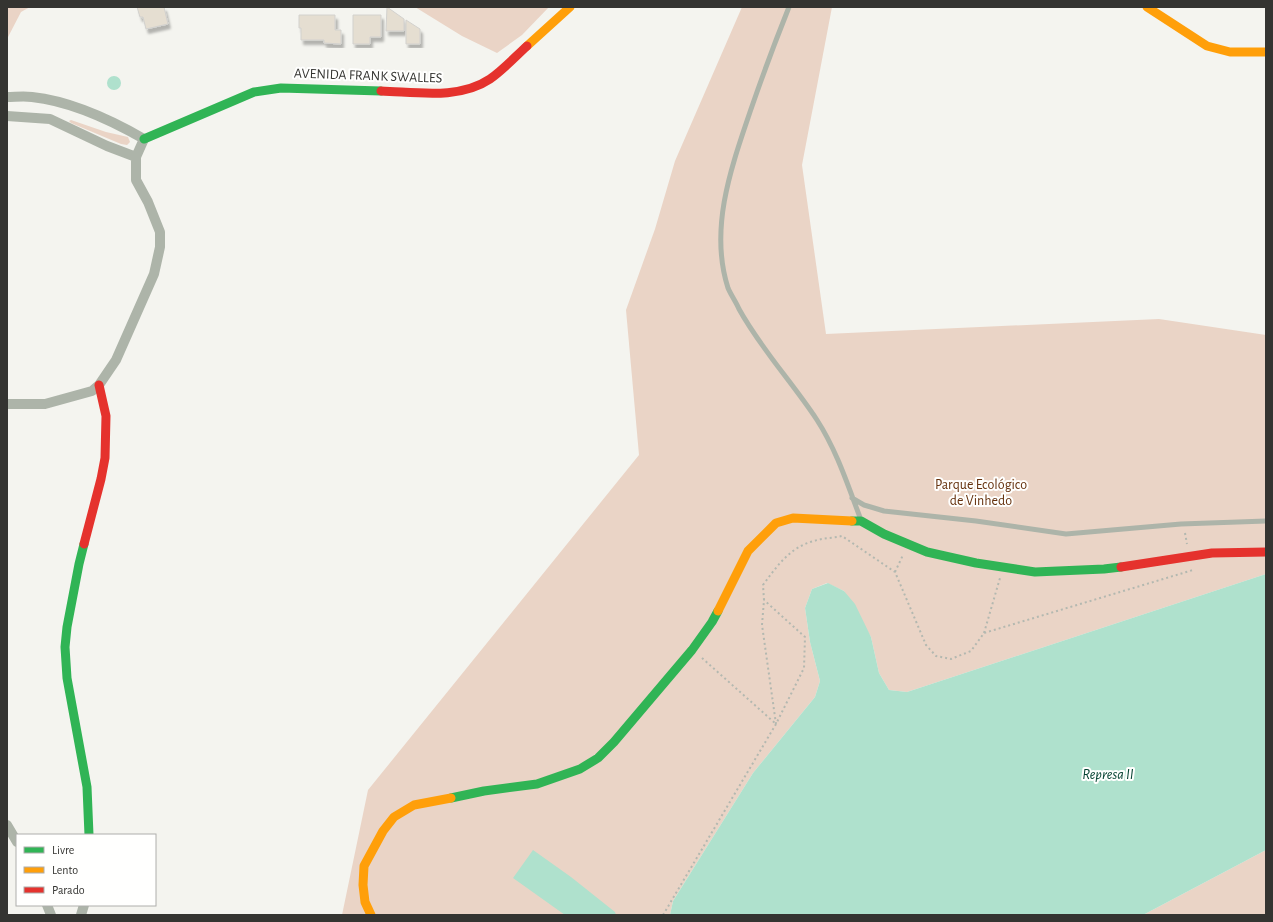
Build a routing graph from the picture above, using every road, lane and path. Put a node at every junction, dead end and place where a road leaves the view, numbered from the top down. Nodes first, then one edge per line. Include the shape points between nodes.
1 (570, 7) edge
2 (789, 7) edge
3 (1147, 7) edge
4 (1266, 52) edge
5 (7, 97) edge
6 (57, 101) junction
7 (7, 116) edge
8 (50, 119) junction
9 (144, 139) junction
10 (136, 157) junction
11 (99, 385) junction
12 (7, 404) edge
13 (852, 498) junction
14 (861, 521) junction
15 (1266, 521) edge
16 (1184, 523) junction
17 (908, 545) junction
18 (1266, 552) edge
19 (1188, 557) junction
20 (1003, 568) junction
21 (1195, 569) dead end
22 (895, 572) junction
23 (764, 600) junction
24 (984, 633) junction
25 (692, 650) junction
26 (776, 724) junction
27 (7, 825) edge
28 (89, 834) edge
29 (16, 840) edge
30 (372, 915) edge
31 (663, 915) edge

1 - 9 street, AVENIDA FRANK SWALLES via 492,78 464,90 449,93 266,89
2 - 13 lane via 756,93 724,202 720,240 722,265 728,289 742,315 817,420 833,449
3 - 4 street via 1207,46 1241,54
5 - 6 street
6 - 8 street
6 - 9 street via 104,118
7 - 8 street
8 - 10 street
9 - 10 street
10 - 11 street via 136,180 160,232 160,247 154,274 116,360
11 - 12 street via 87,393 45,404
11 - 28 street via 106,416 105,458 79,564 65,647 67,678 87,787
13 - 14 lane
13 - 16 lane via 884,511 1066,534
14 - 17 street
14 - 25 street via 794,518 776,523 748,551 712,622
15 - 16 lane
16 - 19 path
17 - 20 street via 927,552
17 - 22 path
18 - 19 street via 1212,553
19 - 20 street via 1104,569 1035,572
20 - 24 path
21 - 24 path
22 - 23 path via 842,536 814,541 795,550 781,561 763,585
22 - 24 path via 926,645 936,656 951,659 972,651
23 - 26 path via 762,625
23 - 26 path via 805,637 804,668
25 - 26 path
25 - 30 street via 614,742 598,758 580,769 537,784 484,791 414,805 394,817 383,831 364,866 365,902
26 - 31 path
27 - 29 street

